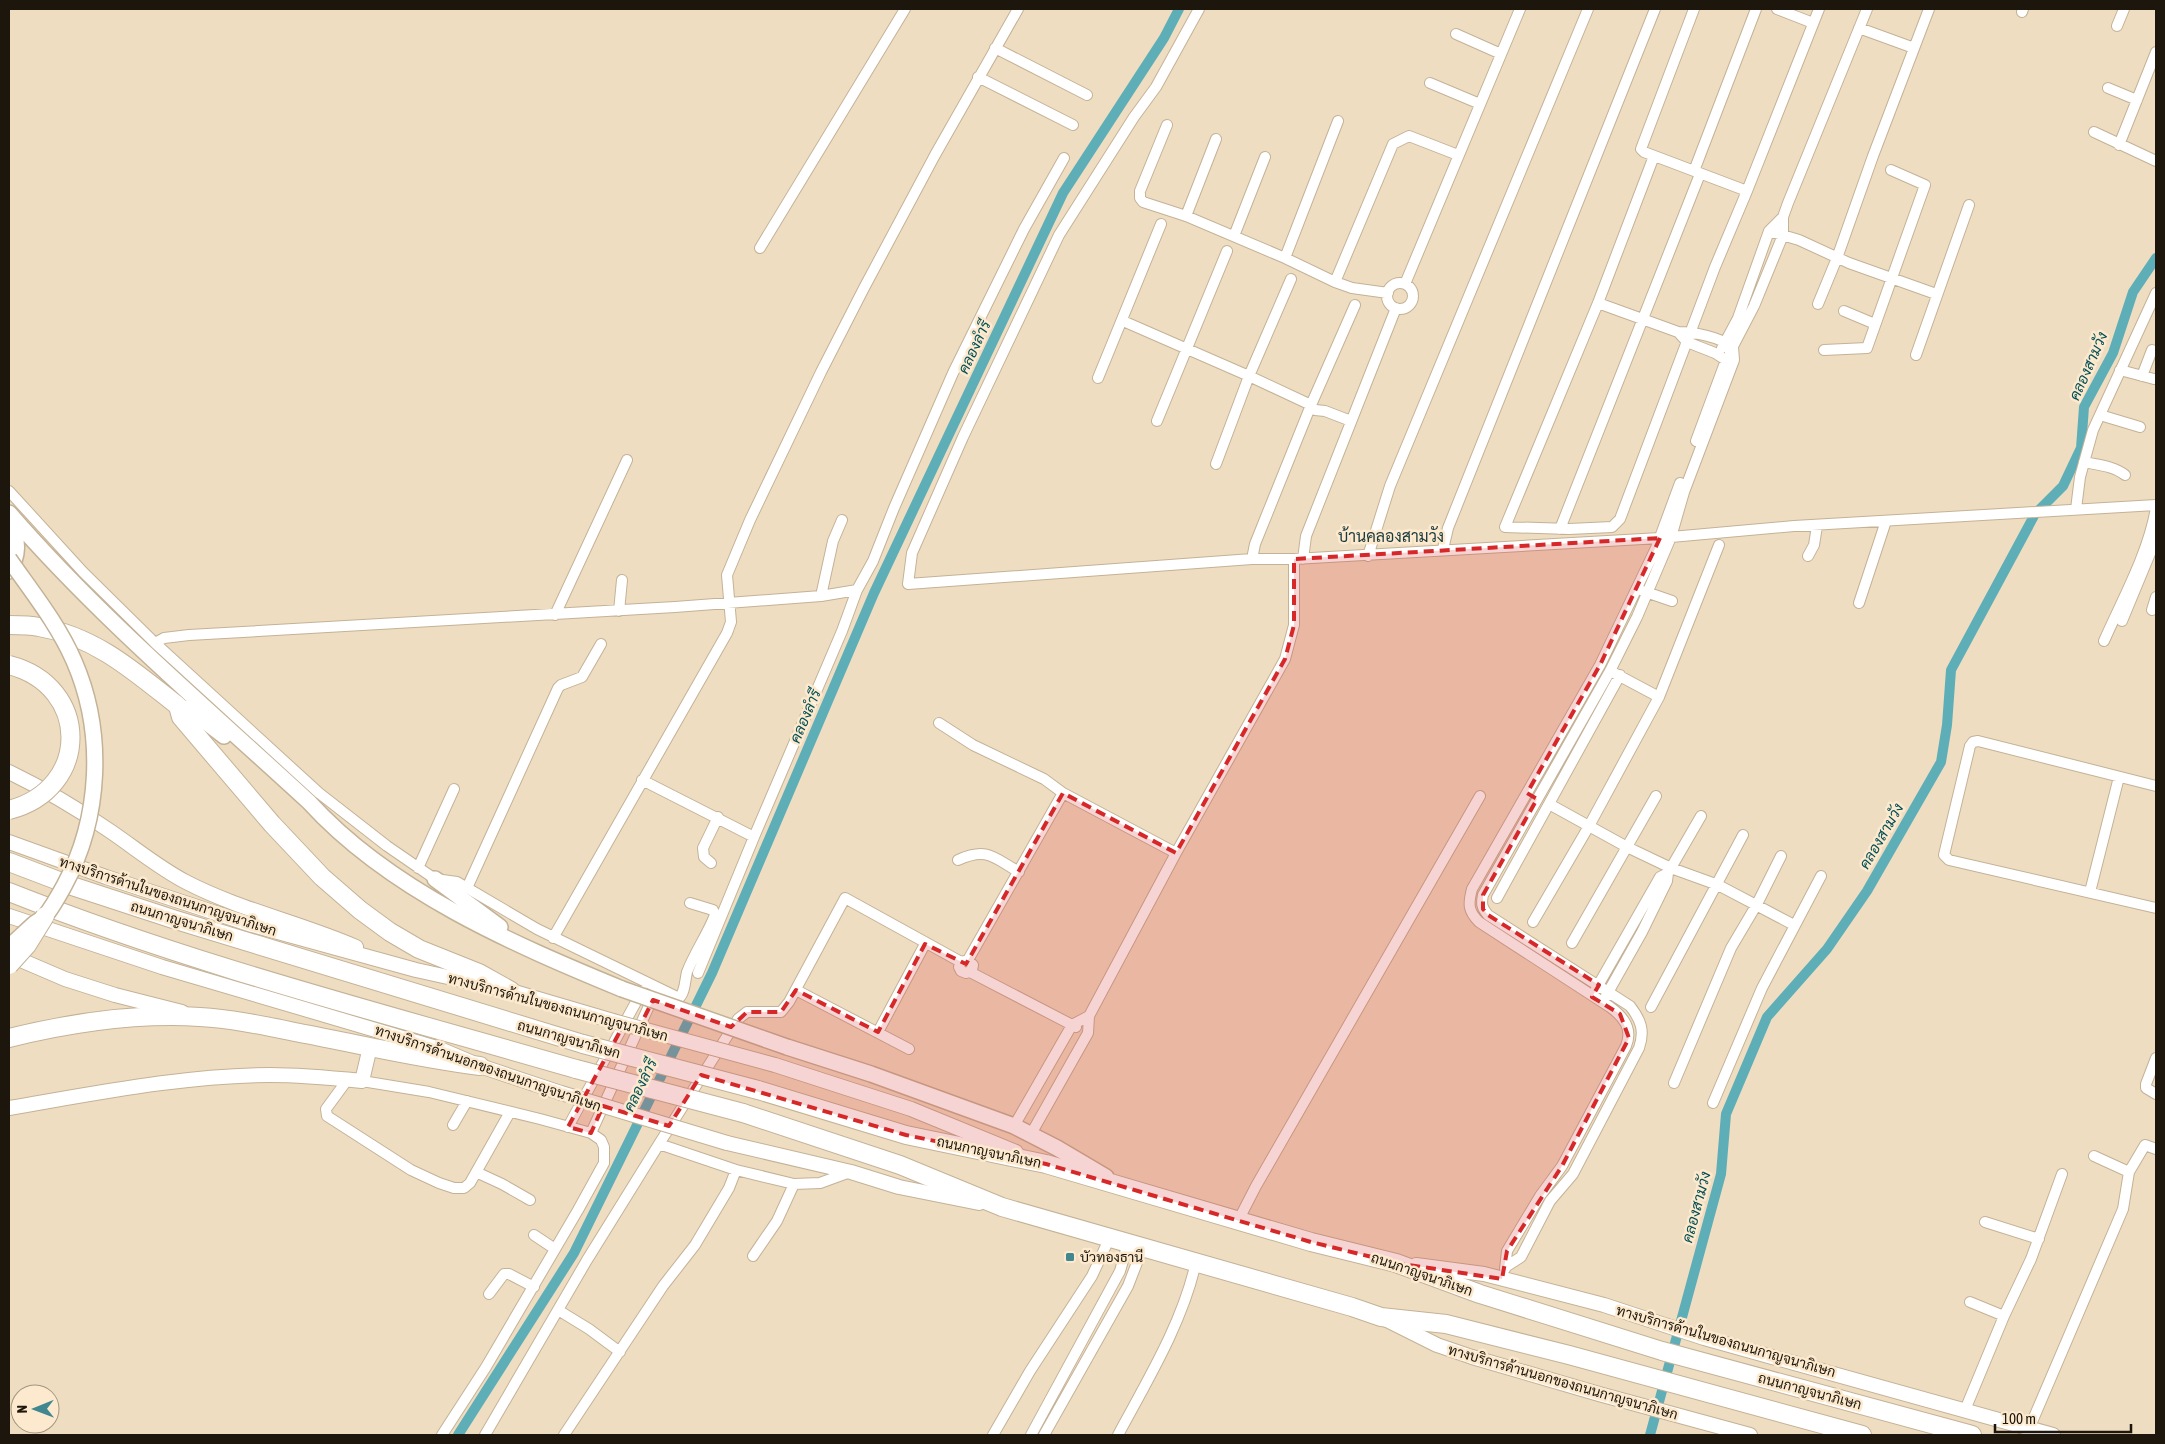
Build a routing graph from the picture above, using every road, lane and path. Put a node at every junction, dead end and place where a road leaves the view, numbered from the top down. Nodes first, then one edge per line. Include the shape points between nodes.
1 (905, 9) edge
2 (1018, 9) edge
3 (1198, 9) edge
4 (1520, 9) edge
5 (1588, 9) edge
6 (1655, 9) edge
7 (1694, 9) edge
8 (1756, 9) edge
9 (1776, 9) edge
10 (1819, 9) edge
11 (1867, 9) edge
12 (1929, 9) edge
13 (2124, 9) edge
14 (1813, 23) junction
15 (2117, 26) dead end
16 (1859, 28) junction
17 (1456, 34) dead end
18 (995, 48) junction
19 (1914, 48) junction
20 (2156, 52) edge
21 (1501, 54) junction
22 (978, 77) junction
23 (1430, 83) dead end
24 (2108, 88) dead end
25 (1087, 95) dead end
26 (2137, 100) junction
27 (1480, 104) junction
28 (1338, 120) dead end
29 (1073, 125) dead end
30 (1167, 125) dead end
31 (2094, 132) dead end
32 (1216, 139) dead end
33 (2119, 145) junction
34 (1458, 155) junction
35 (1654, 156) junction
36 (1265, 157) dead end
37 (1064, 158) dead end
38 (2156, 161) edge
39 (1891, 170) dead end
40 (1697, 172) junction
41 (1747, 191) junction
42 (1969, 205) dead end
43 (1186, 216) junction
44 (1783, 217) junction
45 (1161, 224) dead end
46 (1769, 231) junction
47 (1783, 235) junction
48 (1234, 236) junction
49 (760, 248) dead end
50 (1227, 251) dead end
51 (1285, 258) junction
52 (1837, 258) junction
53 (1291, 278) dead end
54 (1892, 278) junction
55 (1335, 282) junction
56 (1405, 284) junction
57 (1388, 293) junction
58 (2156, 293) edge
59 (1936, 294) junction
60 (1598, 302) junction
61 (1818, 304) dead end
62 (1355, 305) dead end
63 (1396, 308) junction
64 (1844, 311) dead end
65 (1643, 319) junction
66 (1743, 319) junction
67 (1123, 321) junction
68 (1875, 324) junction
69 (1689, 337) junction
70 (1729, 345) junction
71 (1187, 349) junction
72 (1824, 350) dead end
73 (2152, 350) dead end
74 (1916, 355) dead end
75 (1722, 357) junction
76 (2120, 370) junction
77 (1249, 376) junction
78 (2142, 376) junction
79 (1098, 378) dead end
80 (2154, 380) dead end
81 (1310, 405) junction
82 (2100, 415) junction
83 (1157, 421) dead end
84 (1351, 421) junction
85 (2140, 427) dead end
86 (627, 460) dead end
87 (2084, 462) junction
88 (1216, 464) dead end
89 (2125, 475) dead end
90 (9, 491) edge
91 (2156, 506) edge
92 (2076, 509) junction
93 (9, 513) edge
94 (842, 520) dead end
95 (1886, 521) junction
96 (9, 526) edge
97 (1817, 526) junction
98 (1560, 529) junction
99 (1671, 537) junction
100 (1660, 538) junction
101 (2156, 539) edge
102 (1719, 545) dead end
103 (1443, 549) junction
104 (1368, 556) junction
105 (1808, 556) dead end
106 (9, 559) edge
107 (1252, 559) junction
108 (1298, 559) junction
109 (9, 571) edge
110 (622, 580) dead end
111 (1637, 589) junction
112 (857, 590) junction
113 (1648, 593) junction
114 (821, 596) junction
115 (2156, 597) edge
116 (728, 600) junction
117 (1672, 601) dead end
118 (620, 603) junction
119 (1859, 603) dead end
120 (2152, 610) dead end
121 (555, 615) junction
122 (2122, 621) dead end
123 (9, 625) edge
124 (2104, 641) dead end
125 (155, 643) junction
126 (601, 644) dead end
127 (9, 665) edge
128 (1600, 665) junction
129 (1610, 670) junction
130 (1620, 675) junction
131 (1659, 697) junction
132 (178, 706) junction
133 (939, 723) dead end
134 (9, 772) edge
135 (2119, 777) junction
136 (642, 780) junction
137 (2156, 786) edge
138 (454, 789) dead end
139 (1063, 793) junction
140 (1527, 793) junction
141 (1480, 796) dead end
142 (1656, 796) dead end
143 (1537, 799) junction
144 (1549, 804) junction
145 (9, 810) edge
146 (1701, 816) dead end
147 (718, 817) junction
148 (328, 823) junction
149 (1590, 826) junction
150 (1743, 835) dead end
151 (754, 837) junction
152 (9, 842) edge
153 (1627, 847) junction
154 (1176, 853) junction
155 (1781, 856) dead end
156 (958, 860) dead end
157 (9, 862) edge
158 (711, 862) dead end
159 (418, 868) junction
160 (1669, 870) junction
161 (1018, 872) junction
162 (1820, 876) dead end
163 (435, 879) junction
164 (1718, 885) junction
165 (467, 888) junction
166 (9, 892) edge
167 (2090, 892) junction
168 (1498, 898) dead end
169 (690, 903) dead end
170 (1757, 904) junction
171 (2156, 908) edge
172 (9, 916) edge
173 (46, 916) junction
174 (1533, 922) dead end
175 (1794, 924) junction
176 (554, 938) junction
177 (1572, 942) dead end
178 (926, 944) junction
179 (9, 947) edge
180 (536, 953) junction
181 (9, 955) edge
182 (381, 960) junction
183 (965, 961) junction
184 (9, 965) edge
185 (698, 973) dead end
186 (646, 983) junction
187 (1598, 985) junction
188 (657, 989) junction
189 (796, 990) junction
190 (512, 991) junction
191 (1609, 992) junction
192 (1592, 997) junction
193 (1602, 1002) junction
194 (1652, 1007) dead end
195 (1089, 1016) junction
196 (200, 1017) junction
197 (1072, 1025) junction
198 (878, 1032) junction
199 (1088, 1033) junction
200 (9, 1038) edge
201 (370, 1047) junction
202 (908, 1049) dead end
203 (2156, 1058) edge
204 (480, 1066) junction
205 (1047, 1068) junction
206 (1064, 1076) junction
207 (348, 1079) junction
208 (362, 1081) junction
209 (1674, 1083) dead end
210 (2156, 1094) edge
211 (466, 1101) junction
212 (1713, 1103) dead end
213 (9, 1108) edge
214 (510, 1112) junction
215 (454, 1125) dead end
216 (1014, 1126) junction
217 (568, 1127) junction
218 (590, 1133) junction
219 (1031, 1134) junction
220 (657, 1148) junction
221 (2156, 1149) edge
222 (1569, 1153) junction
223 (2094, 1156) dead end
224 (1581, 1159) junction
225 (1046, 1164) junction
226 (736, 1170) junction
227 (476, 1172) junction
228 (851, 1172) junction
229 (2129, 1172) junction
230 (2062, 1174) dead end
231 (794, 1184) junction
232 (1117, 1184) junction
233 (530, 1200) dead end
234 (1002, 1207) junction
235 (1238, 1221) junction
236 (1985, 1222) dead end
237 (1523, 1225) junction
238 (1534, 1232) junction
239 (534, 1236) dead end
240 (1110, 1237) junction
241 (2039, 1239) junction
242 (1136, 1245) junction
243 (555, 1250) junction
244 (753, 1256) dead end
245 (1196, 1262) junction
246 (1396, 1263) junction
247 (1507, 1266) junction
248 (1502, 1279) junction
249 (534, 1287) junction
250 (489, 1294) dead end
251 (1970, 1302) dead end
252 (558, 1310) junction
253 (2004, 1316) junction
254 (1381, 1317) junction
255 (620, 1352) junction
256 (1964, 1410) junction
257 (2029, 1429) junction
258 (442, 1435) edge
259 (485, 1435) edge
260 (564, 1435) edge
261 (992, 1435) edge
262 (1031, 1435) edge
263 (1044, 1435) edge
264 (1118, 1435) edge
265 (1750, 1435) edge
266 (1862, 1435) edge
267 (1972, 1435) edge
268 (2052, 1435) edge

1 - 49 street
2 - 18 street
3 - 107 street via 1156,87 1059,235 967,428 912,553 908,584
4 - 21 street
5 - 104 street via 1390,486
6 - 103 street via 1448,528
7 - 35 street via 1642,144 1641,149
8 - 40 street
9 - 14 street
10 - 14 street
11 - 16 street
12 - 19 street
13 - 15 street
14 - 41 street
16 - 19 street
16 - 44 street
17 - 21 street
18 - 22 street
18 - 25 street
19 - 52 street
20 - 26 street
21 - 27 street
22 - 29 street
22 - 116 street via 821,372 750,520 731,563 726,583
23 - 27 street
24 - 26 street
26 - 33 street
27 - 34 street
28 - 51 street
30 - 43 street via 1140,198 1143,202
31 - 33 street
32 - 43 street
33 - 38 street
34 - 55 street via 1408,136 1393,144
34 - 56 street
35 - 40 street
35 - 60 street
36 - 48 street
37 - 112 street via 1024,229 953,373 874,561
39 - 54 street via 1925,185
40 - 41 street
40 - 65 street
41 - 69 street
42 - 59 street
43 - 48 street
44 - 46 street
44 - 47 street
45 - 67 street
46 - 47 street
46 - 66 street
47 - 52 street
47 - 66 street
48 - 51 street
50 - 71 street
51 - 55 street
52 - 54 street
52 - 61 street
53 - 77 street
54 - 59 street
54 - 68 street
55 - 57 street
56 - 57 street via 1395,284
56 - 63 street via 1412,292 1411,303 1407,307
57 - 63 street via 1389,302
58 - 76 street
59 - 74 street
60 - 65 street
60 - 98 street via 1505,527
62 - 81 street
63 - 84 street
64 - 68 street
65 - 69 street
65 - 98 street
66 - 70 street
67 - 71 street
67 - 79 street
68 - 72 street via 1866,348
69 - 70 street
69 - 75 street
69 - 98 street via 1644,459 1615,526
70 - 75 street
70 - 99 street via 1734,360 1684,492
71 - 77 street
71 - 83 street
73 - 78 street
75 - 100 street
76 - 78 street
76 - 82 street
77 - 81 street
77 - 88 street
78 - 80 street
81 - 84 street via 1315,410
81 - 107 street
82 - 85 street
82 - 87 street
84 - 108 street
86 - 121 street
87 - 89 street via 2106,466
87 - 92 street
90 - 125 street via 83,572
91 - 92 street
91 - 124 street via 2154,523 2140,560
92 - 95 street
93 - 148 main road via 37,546 118,626
94 - 114 street
95 - 97 street
95 - 119 street
96 - 109 main road via 17,545
97 - 99 street
97 - 105 street
99 - 100 street
99 - 113 street
100 - 103 street
100 - 111 street
101 - 122 street
102 - 131 street
103 - 104 street
104 - 108 street
106 - 173 main road, bridge via 51,620 74,661 88,701 94,736 94,780 87,827 71,872
107 - 108 street
108 - 154 street via 1294,625 1285,659
110 - 118 street
111 - 113 street
111 - 128 street
112 - 114 street
112 - 151 street via 846,623
113 - 117 street
113 - 129 street
114 - 116 street
115 - 120 street
116 - 118 street
116 - 136 street via 730,622 727,633
118 - 121 street
121 - 125 street via 189,635 164,638
123 - 132 highway via 39,626 95,645 121,661
125 - 159 street via 319,793
126 - 165 street via 582,677 558,688
127 - 145 highway, bridge via 33,673 60,699 67,715 70,745 58,779 44,794
128 - 129 street
128 - 140 street
129 - 130 street
129 - 143 street
130 - 131 street
130 - 144 street
131 - 149 street
132 - 148 main road via 190,710 241,749 285,793
132 - 190 highway via 181,717 272,824 322,877 360,910 419,949 479,973
133 - 139 street via 973,745 1044,779
134 - 182 main road via 39,786 184,881 233,903 335,938
135 - 137 street
135 - 167 street
135 - 167 street via 1978,741 1970,746 1944,855 1949,860
136 - 147 street
136 - 176 street
138 - 159 street
139 - 154 street
139 - 161 street
140 - 143 street
140 - 192 street via 1472,889 1468,904 1471,914
141 - 235 street
142 - 153 street
143 - 187 street via 1481,903 1488,915
144 - 149 street
144 - 168 street
146 - 160 street
147 - 151 street
147 - 158 street via 703,848 704,858
148 - 180 main road via 381,864 444,906
149 - 153 street
149 - 174 street
150 - 164 street
151 - 185 street
152 - 182 main road, ทางบริการด้านในของถนนกาญจนาภิเษก via 252,925
153 - 160 street
153 - 177 street
154 - 195 street
155 - 170 street
156 - 161 street via 980,853
157 - 225 highway, ถนนกาญจนาภิเษก, bridge via 176,920 583,1044 758,1090 906,1134
159 - 163 street
160 - 164 street
160 - 187 street via 1660,877
160 - 191 street via 1667,881 1642,932
161 - 183 street
162 - 175 street
163 - 165 street via 457,882
163 - 180 main road
164 - 170 street
164 - 194 street
165 - 176 street
166 - 234 highway, ถนนกาญจนาภิเษก, bridge via 92,923 289,986 743,1113 900,1165
167 - 171 street
169 - 188 street via 713,910 715,915 692,960 680,997
170 - 175 street
170 - 209 street via 1731,948
172 - 204 main road, ทางบริการด้านนอกของถนนกาญจนาภิเษก, bridge via 162,966 440,1049
173 - 179 main road, bridge
173 - 184 highway, bridge
175 - 212 street via 1762,988
176 - 186 street
178 - 183 street
178 - 189 street via 845,898
178 - 198 street
180 - 216 main road, bridge via 622,989
181 - 196 main road via 114,995
182 - 190 main road, ทางบริการด้านในของถนนกาญจนาภิเษก
183 - 197 street via 973,964 970,972
186 - 188 street
186 - 217 street
187 - 191 street
187 - 192 street
188 - 218 street
189 - 198 street
189 - 220 street via 781,1012 747,1012 738,1019
190 - 225 main road, ทางบริการด้านในของถนนกาญจนาภิเษก, bridge via 775,1065 911,1110
191 - 193 street
191 - 224 street via 1630,1006 1642,1027 1642,1038
192 - 193 street
193 - 222 street via 1620,1014 1629,1038
195 - 197 street
195 - 199 street
196 - 200 highway via 122,1019 77,1024
196 - 201 highway via 270,1026
197 - 199 street
197 - 205 street
198 - 202 street
199 - 206 street
201 - 204 highway
201 - 208 main road
203 - 210 street via 2146,1088
204 - 228 main road, ทางบริการด้านนอกของถนนกาญจนาภิเษก, bridge via 561,1094 727,1143
205 - 206 street
205 - 216 street
206 - 219 street
207 - 208 main road
207 - 213 main road via 269,1075 219,1078
207 - 227 street via 326,1109 330,1119 411,1170 454,1188 468,1186
208 - 211 street
211 - 214 street
211 - 215 street
214 - 217 street
214 - 227 street
216 - 219 main road
217 - 218 street
218 - 243 street via 601,1140 604,1163
219 - 232 main road
220 - 226 street
220 - 252 street
221 - 229 street via 2144,1146
222 - 224 street
222 - 237 street
223 - 229 street
224 - 238 street via 1550,1201
225 - 232 highway, ถนนกาญจนาภิเษก
226 - 231 street
226 - 255 street via 695,1245
227 - 233 street
228 - 231 street via 820,1183
228 - 234 main road, ทางบริการด้านนอกของถนนกาญจนาภิเษก via 899,1187
229 - 257 street via 2123,1209
230 - 241 street
231 - 244 street via 777,1221
232 - 235 highway, ถนนกาญจนาภิเษก
234 - 240 highway, ถนนกาญจนาภิเษก
235 - 246 highway, ถนนกาญจนาภิเษก
236 - 241 street
237 - 238 street
237 - 247 street via 1507,1251
238 - 247 street via 1521,1257
239 - 243 street
240 - 242 highway, ถนนกาญจนาภิเษก
240 - 261 street via 1092,1276
241 - 253 street
242 - 245 highway, ถนนกาญจนาภิเษก
242 - 262 street
242 - 263 street via 1128,1286
243 - 249 street
245 - 254 highway, ถนนกาญจนาภิเษก
245 - 264 street via 1191,1286 1180,1312
246 - 248 main road, ทางบริการด้านในของถนนกาญจนาภิเษก
246 - 267 highway, ถนนกาญจนาภิเษก via 1480,1294 1662,1351
247 - 248 street
248 - 256 main road, ทางบริการด้านในของถนนกาญจนาภิเษก via 1604,1305 1704,1338
249 - 250 street via 504,1274
249 - 258 street
251 - 253 street
252 - 255 street
252 - 259 street
253 - 256 street
254 - 265 main road, ทางบริการด้านนอกของถนนกาญจนาภิเษก via 1437,1345
254 - 266 highway, ถนนกาญจนาภิเษก via 1446,1324
255 - 260 street
256 - 257 main road, ทางบริการด้านในของถนนกาญจนาภิเษก
257 - 268 main road, ทางบริการด้านในของถนนกาญจนาภิเษก

